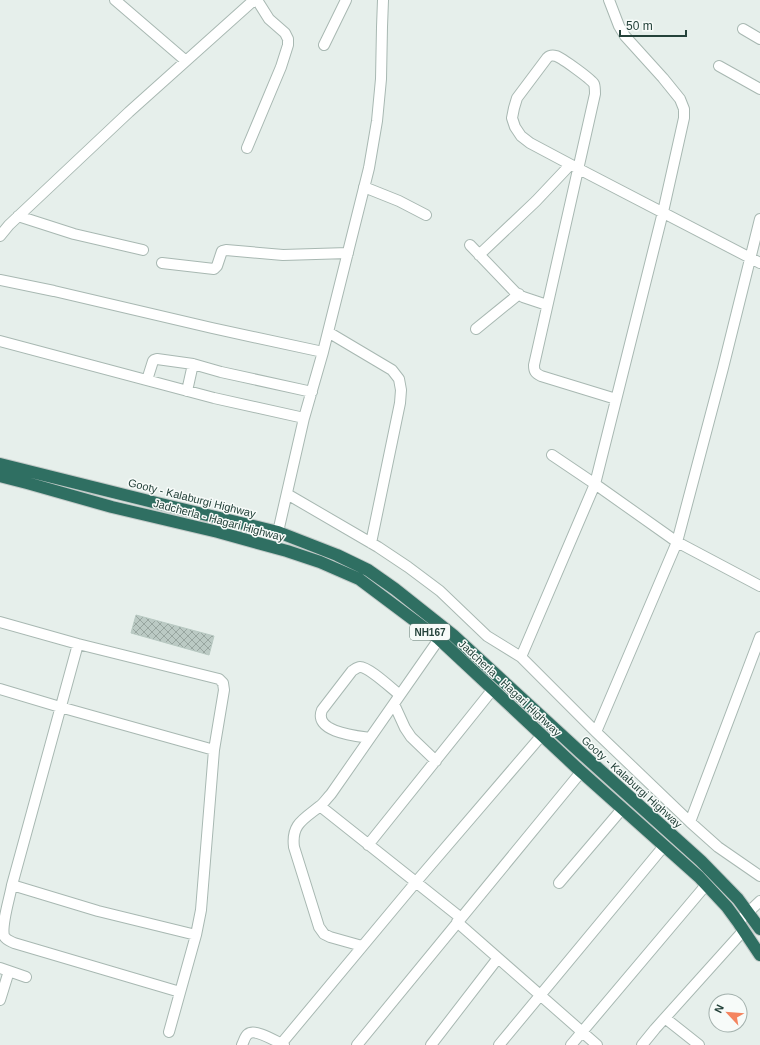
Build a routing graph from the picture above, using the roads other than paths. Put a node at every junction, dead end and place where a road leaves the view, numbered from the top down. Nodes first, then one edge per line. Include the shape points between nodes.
1 (115, 0) edge
2 (255, 0) edge
3 (346, 0) edge
4 (384, 0) edge
5 (609, 0) edge
6 (743, 29) dead end
7 (760, 38) edge
8 (324, 45) dead end
9 (186, 61) junction
10 (719, 66) dead end
11 (760, 89) edge
12 (247, 148) dead end
13 (574, 166) junction
14 (364, 187) junction
15 (663, 212) junction
16 (426, 215) dead end
17 (18, 216) junction
18 (760, 219) edge
19 (0, 236) edge
20 (470, 245) dead end
21 (143, 250) dead end
22 (348, 252) junction
23 (479, 255) junction
24 (750, 258) junction
25 (162, 263) dead end
26 (760, 263) edge
27 (0, 280) edge
28 (518, 294) junction
29 (547, 305) junction
30 (476, 329) dead end
31 (328, 332) junction
32 (0, 341) edge
33 (323, 352) junction
34 (193, 364) junction
35 (146, 380) junction
36 (188, 391) junction
37 (312, 392) junction
38 (616, 399) junction
39 (304, 418) junction
40 (552, 455) dead end
41 (0, 464) edge
42 (0, 476) edge
43 (595, 484) junction
44 (287, 494) junction
45 (278, 532) junction
46 (677, 542) junction
47 (371, 543) junction
48 (760, 586) edge
49 (0, 622) edge
50 (760, 637) edge
51 (439, 639) junction
52 (78, 644) junction
53 (521, 657) junction
54 (0, 689) edge
55 (493, 690) junction
56 (400, 695) junction
57 (394, 704) junction
58 (60, 707) junction
59 (596, 732) junction
60 (542, 735) junction
61 (370, 738) junction
62 (214, 750) junction
63 (436, 761) junction
64 (581, 772) junction
65 (320, 806) junction
66 (622, 809) junction
67 (690, 822) junction
68 (368, 845) junction
69 (664, 846) junction
70 (760, 876) edge
71 (416, 882) junction
72 (559, 883) dead end
73 (12, 885) junction
74 (706, 885) junction
75 (760, 901) edge
76 (748, 913) junction
77 (459, 920) junction
78 (741, 926) junction
79 (760, 929) edge
80 (196, 935) junction
81 (362, 946) junction
82 (760, 955) edge
83 (498, 958) junction
84 (4, 970) edge
85 (26, 977) dead end
86 (180, 992) junction
87 (540, 995) junction
88 (0, 1000) edge
89 (665, 1018) junction
90 (169, 1032) dead end
91 (582, 1032) junction
92 (282, 1044) edge
93 (242, 1045) edge
94 (356, 1045) edge
95 (431, 1045) edge
96 (499, 1045) edge
97 (571, 1045) edge
98 (597, 1045) edge
99 (642, 1045) edge
100 (699, 1045) edge

1 - 9 street
2 - 9 street
2 - 12 street via 269,19 285,34 288,45
3 - 8 street
4 - 14 street via 377,121
5 - 15 street via 625,36 663,78 684,109
6 - 7 street
9 - 17 street
10 - 11 street
13 - 13 street via 530,143 518,132 512,118 517,98 550,56 558,56 590,79 595,88
13 - 15 street
13 - 23 street
13 - 29 street
14 - 16 street
14 - 22 street
15 - 24 street
15 - 38 street
17 - 19 street
17 - 21 street via 74,234
18 - 24 street
20 - 23 street
22 - 25 street via 283,256 226,250 222,251 214,269
22 - 31 street
23 - 28 street
24 - 26 street
24 - 46 street
27 - 33 street
28 - 29 street
28 - 30 street
29 - 38 street via 534,365 535,372
31 - 33 street
31 - 47 street via 392,370 399,379 400,403
32 - 35 street
33 - 37 street
34 - 35 street via 155,359
34 - 36 street
34 - 37 street
35 - 36 street
36 - 39 street
37 - 39 street
38 - 43 street
39 - 44 street
40 - 43 street
41 - 45 highway, Gooty - Kalaburgi Highway / NH167
42 - 51 highway, Jadcherla - Hagari Highway / NH167 via 112,507 218,532 320,562 359,579
43 - 46 street
43 - 53 street
44 - 45 street
44 - 47 street
45 - 76 highway, Gooty - Kalaburgi Highway / NH167 via 368,570 453,635 701,861
46 - 48 street
46 - 59 street
47 - 53 street via 440,591 487,636
49 - 52 street
50 - 67 street
51 - 55 highway, Jadcherla - Hagari Highway / NH167
51 - 56 street
52 - 58 street
52 - 62 street via 219,679 224,683 224,690
53 - 59 street
54 - 58 street
55 - 60 highway, Jadcherla - Hagari Highway / NH167
55 - 63 street
56 - 57 street
56 - 61 street via 371,672 360,667 352,671 320,713 322,721 332,730
57 - 61 street
57 - 63 street via 411,737
58 - 62 street
58 - 73 street
59 - 67 street
60 - 64 highway, Jadcherla - Hagari Highway / NH167
60 - 71 street
61 - 65 street
62 - 80 street via 201,910
63 - 68 street
64 - 66 highway, Jadcherla - Hagari Highway / NH167
64 - 77 street
65 - 68 street
65 - 81 street via 307,815 295,831 293,839 296,854 319,927 324,934
66 - 69 highway, Jadcherla - Hagari Highway / NH167
66 - 72 street
67 - 70 street via 718,847
68 - 71 street
69 - 74 highway, Jadcherla - Hagari Highway / NH167
69 - 87 street
71 - 77 street
71 - 81 street
73 - 80 street via 98,911
73 - 86 street via 4,930 4,936 8,940
74 - 78 highway, Jadcherla - Hagari Highway / NH167
74 - 91 street
75 - 76 street
76 - 78 street
76 - 79 highway, Gooty - Kalaburgi Highway / NH167
77 - 83 street
77 - 94 street
78 - 82 highway, Jadcherla - Hagari Highway / NH167
78 - 89 street
80 - 86 street
81 - 92 street
83 - 87 street
83 - 95 street
84 - 85 street
84 - 88 street
86 - 90 street
87 - 91 street
87 - 96 street
89 - 99 street
89 - 100 street
91 - 97 street
91 - 98 street
92 - 93 street via 252,1032

